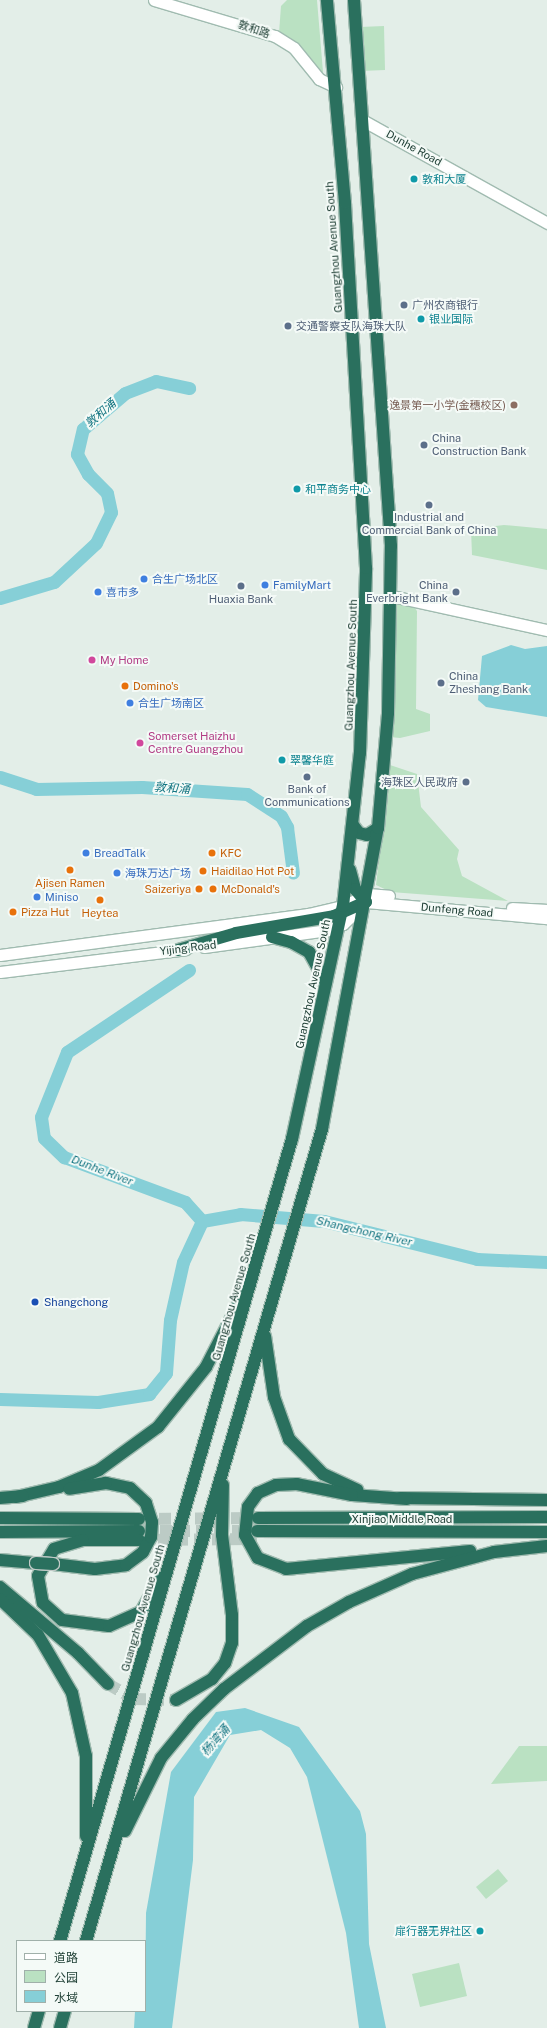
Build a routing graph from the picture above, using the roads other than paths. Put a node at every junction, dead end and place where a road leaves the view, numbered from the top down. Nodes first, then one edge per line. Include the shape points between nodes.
1 (154, 0) edge
2 (327, 0) edge
3 (354, 0) edge
4 (336, 87) junction
5 (364, 121) junction
6 (547, 223) edge
7 (392, 596) junction
8 (547, 630) edge
9 (353, 825) junction
10 (378, 828) junction
11 (348, 866) junction
12 (365, 898) junction
13 (547, 910) edge
14 (347, 911) junction
15 (547, 918) edge
16 (339, 927) junction
17 (360, 931) junction
18 (270, 932) junction
19 (178, 950) junction
20 (0, 955) edge
21 (0, 972) edge
22 (327, 985) junction
23 (255, 1269) junction
24 (264, 1330) junction
25 (225, 1462) junction
26 (16, 1496) junction
27 (0, 1498) edge
28 (407, 1499) junction
29 (547, 1500) edge
30 (547, 1517) edge
31 (0, 1518) edge
32 (258, 1518) tunnel mouth
33 (139, 1530) junction
34 (0, 1532) edge
35 (547, 1532) edge
36 (547, 1538) edge
37 (547, 1546) edge
38 (171, 1556) junction
39 (0, 1560) edge
40 (0, 1587) edge
41 (0, 1598) edge
42 (108, 1684) tunnel mouth
43 (176, 1700) tunnel mouth
44 (86, 1853) junction
45 (111, 1858) junction
46 (60, 1940) edge
47 (86, 1940) edge
48 (39, 2012) edge
49 (65, 2012) edge
50 (34, 2028) edge
51 (60, 2028) edge

1 - 4 street, 敦和路 via 276,36 294,48 319,79
2 - 4 highway, Guangzhou Avenue South
3 - 5 highway
4 - 9 highway, Guangzhou Avenue South via 366,568 364,684
5 - 6 street, Dunhe Road
5 - 7 highway via 388,476
7 - 8 street
7 - 10 highway via 388,713
9 - 10 highway via 359,833 367,835
9 - 11 highway, Guangzhou Avenue South
10 - 12 highway
11 - 12 highway
11 - 14 highway, Guangzhou Avenue South
12 - 13 street, Dunfeng Road
12 - 14 highway
12 - 15 street, Dunfeng Road
12 - 17 highway
14 - 16 highway, Guangzhou Avenue South
14 - 17 highway
14 - 18 highway
14 - 20 street, Yijing Road
16 - 18 street, Yijing Road
16 - 22 highway, Guangzhou Avenue South
17 - 24 highway via 331,1089
18 - 19 highway via 223,936
18 - 19 street, Yijing Road via 251,940
18 - 22 highway via 309,952 322,971
19 - 21 street, Yijing Road
22 - 23 highway, Guangzhou Avenue South via 278,1189
23 - 26 highway via 206,1367 158,1427 99,1470 53,1489
23 - 38 highway, Guangzhou Avenue South
24 - 25 highway
24 - 28 highway via 274,1397 289,1439 299,1452 338,1483 371,1494
25 - 43 highway via 222,1535 234,1634 219,1671 195,1692
25 - 45 highway
26 - 27 highway
26 - 39 highway, bridge via 106,1482 130,1488 146,1503 152,1522 151,1537 135,1560 107,1569
28 - 29 highway
28 - 37 highway via 281,1484 267,1488 253,1499 245,1513 244,1535 250,1550 265,1562 296,1570
30 - 32 highway, Xinjiao Middle Road
31 - 33 highway
33 - 34 highway
33 - 38 highway via 83,1540 54,1549 38,1576 39,1595 48,1611 70,1623 101,1626 122,1623 141,1612
35 - 36 highway, Xinjiao Middle Road via 257,1535
37 - 45 highway via 494,1552 412,1574 349,1602 272,1651 224,1689 176,1738 149,1781
38 - 44 highway, Guangzhou Avenue South
40 - 42 highway via 78,1653
41 - 44 highway via 38,1635 64,1676 78,1707 86,1756
44 - 46 highway, Guangzhou Avenue South
45 - 47 highway
48 - 50 highway
49 - 51 highway

